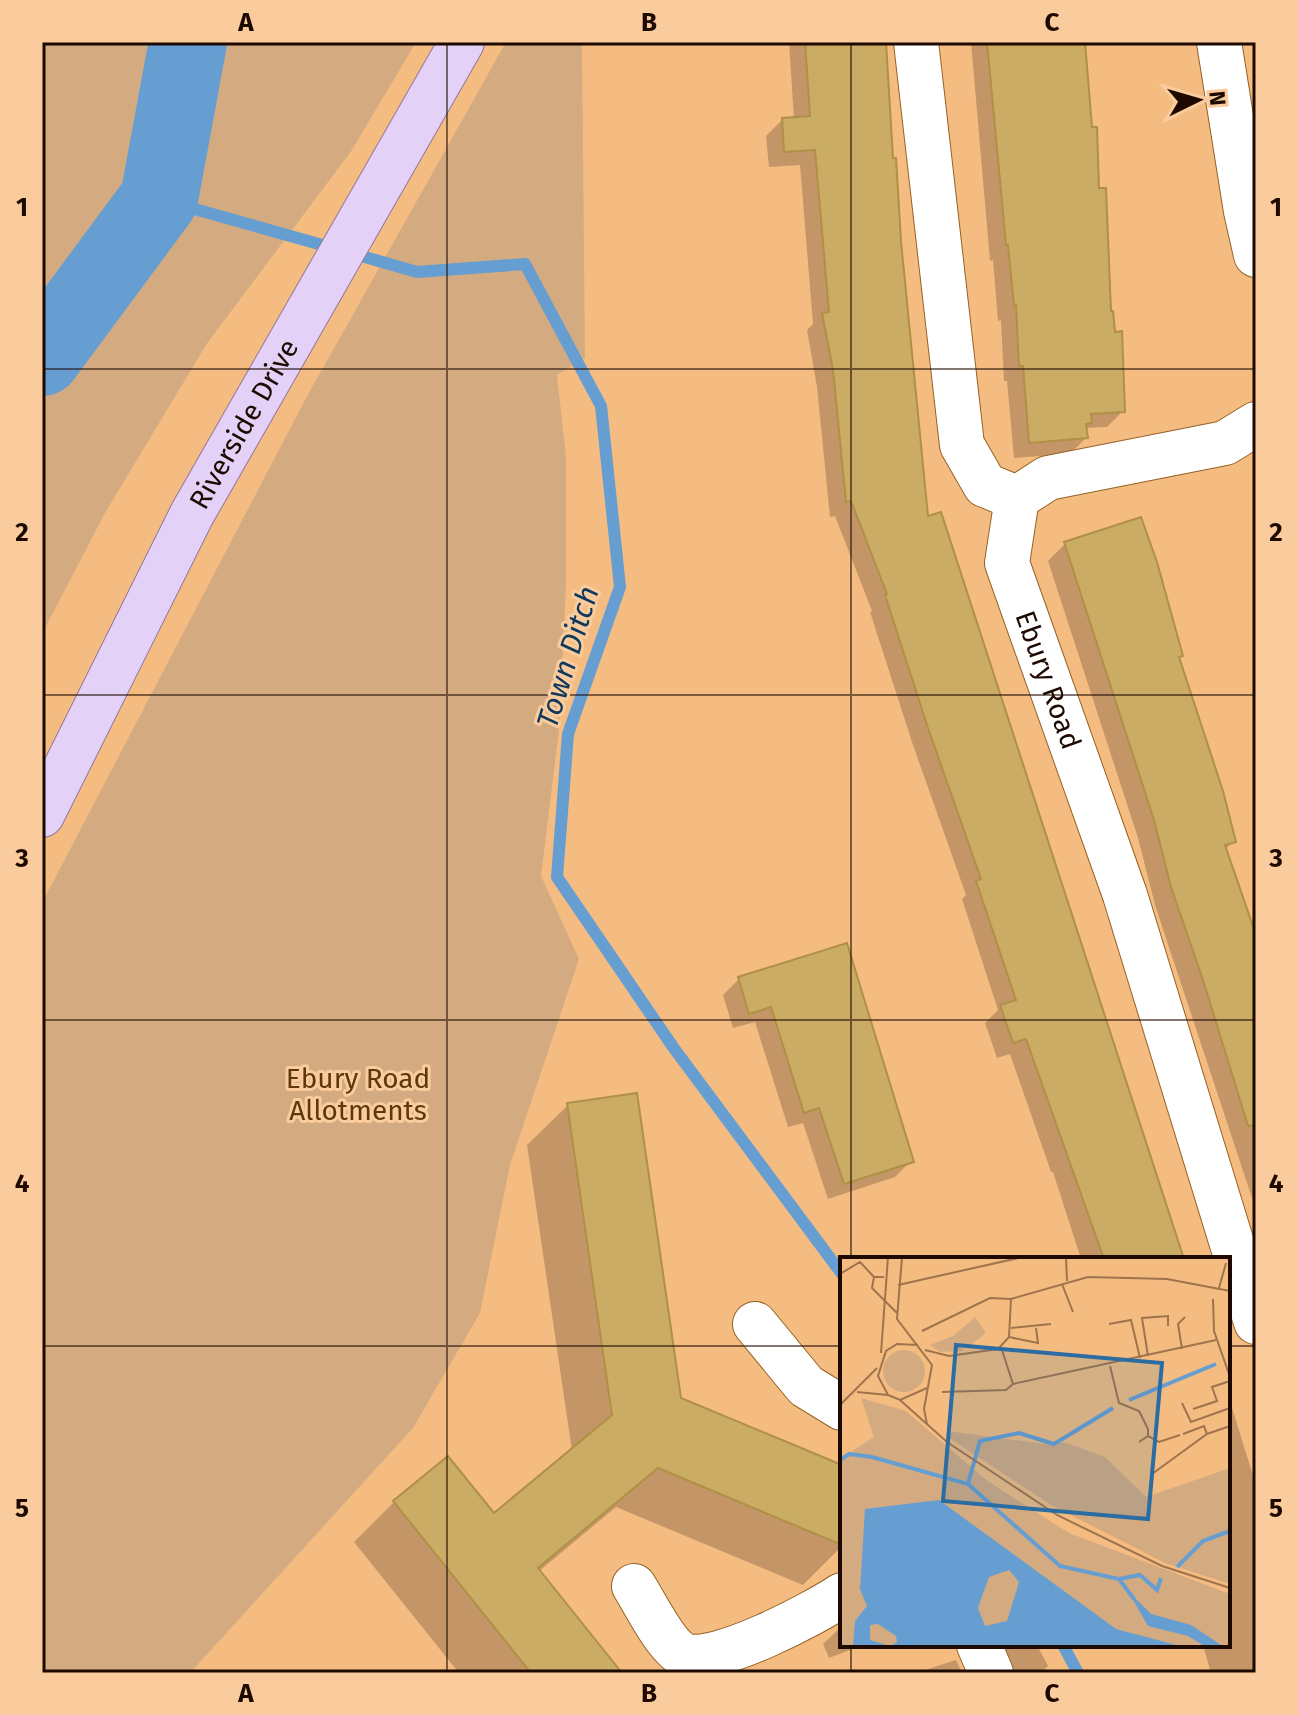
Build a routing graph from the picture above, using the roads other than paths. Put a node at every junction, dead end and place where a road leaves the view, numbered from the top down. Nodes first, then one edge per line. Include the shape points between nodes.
1 (462, 42) edge
2 (916, 42) edge
3 (1219, 42) edge
4 (1256, 255) edge
5 (1256, 424) edge
6 (1017, 498) junction
7 (42, 815) edge
8 (1242, 1298) edge
9 (755, 1324) dead end
10 (840, 1407) edge
11 (634, 1586) dead end
12 (840, 1596) edge
13 (980, 1647) edge
14 (682, 1664) edge
15 (991, 1673) edge

1 - 7 main road, Riverside Drive via 192,514
2 - 6 street via 962,445 985,485
3 - 4 street
5 - 6 street via 1225,443 1048,478
6 - 8 street, Ebury Road via 1007,563 1125,895
9 - 10 street via 806,1386
11 - 14 street
12 - 14 street via 743,1646
13 - 15 street

